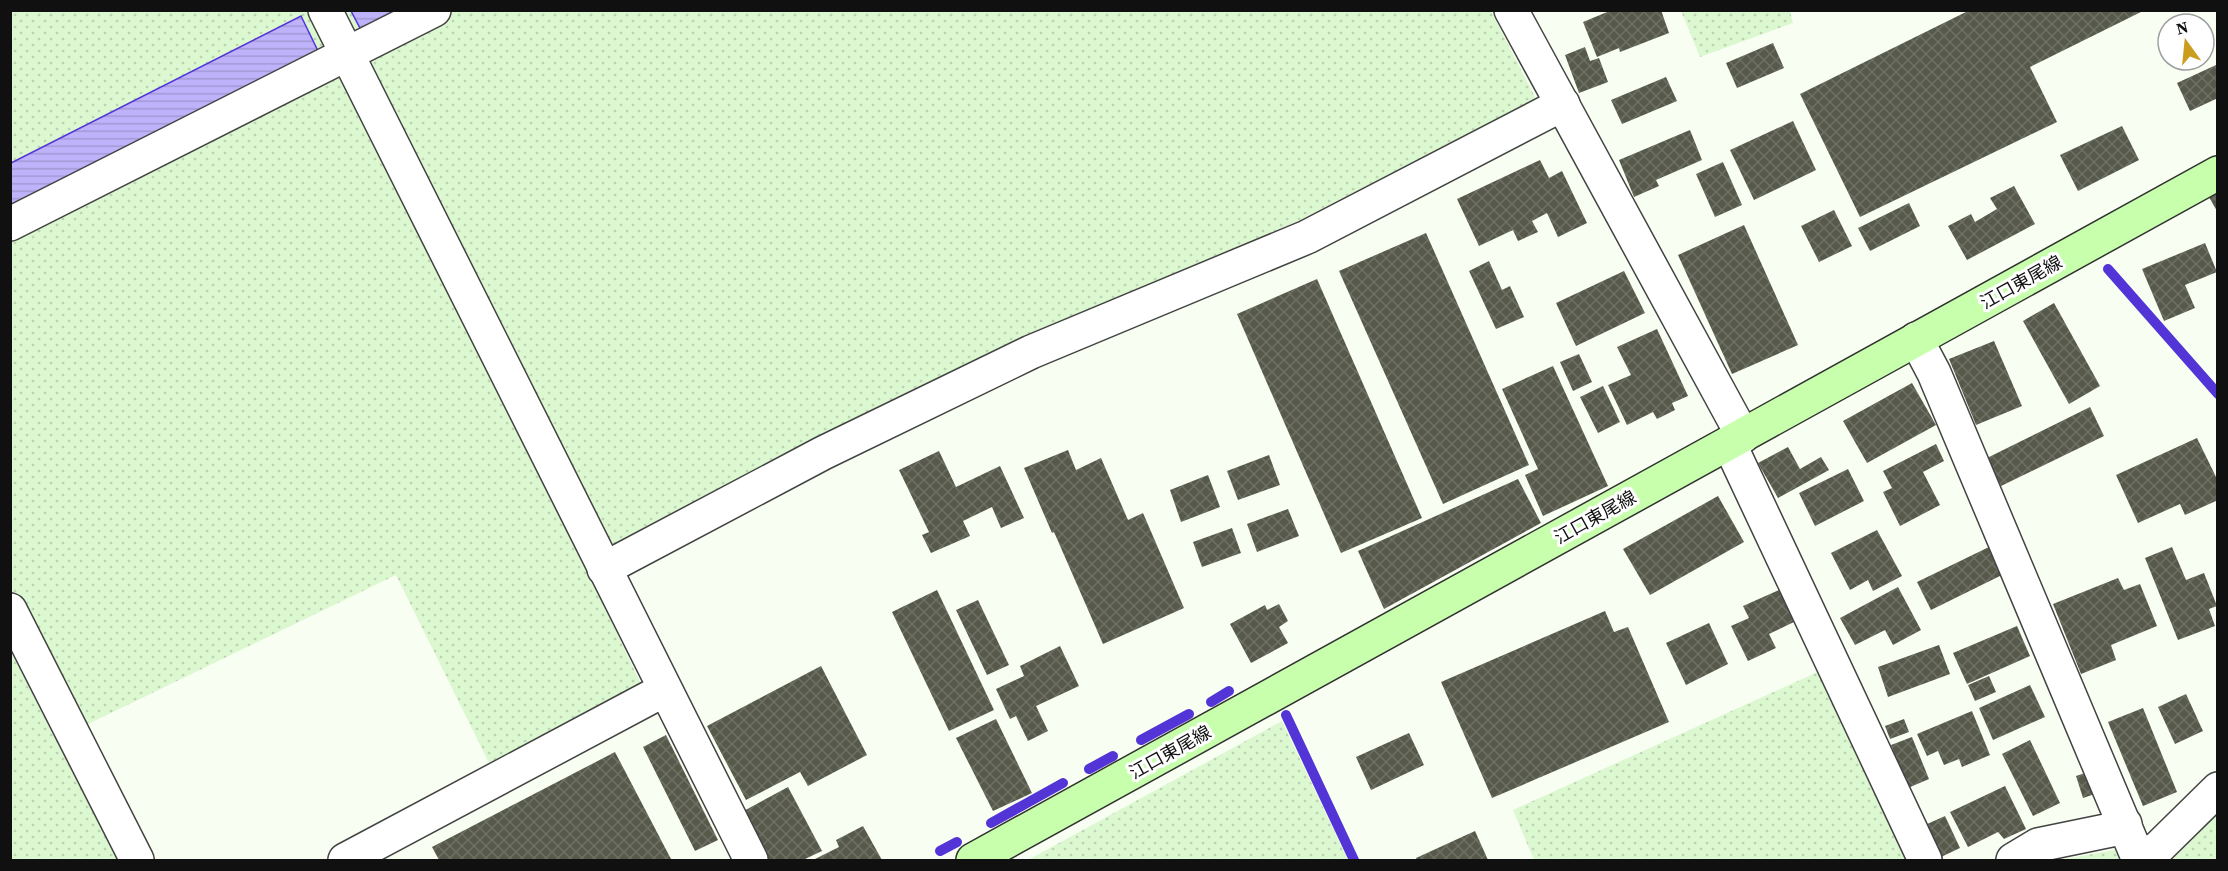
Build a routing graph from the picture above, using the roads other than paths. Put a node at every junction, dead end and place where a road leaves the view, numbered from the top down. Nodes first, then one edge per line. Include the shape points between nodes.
1 (325, 10) edge
2 (434, 10) edge
3 (1510, 10) edge
4 (347, 54) junction
5 (1563, 104) junction
6 (2217, 173) edge
7 (10, 224) edge
8 (1916, 339) junction
9 (1736, 440) junction
10 (604, 569) junction
11 (10, 610) edge
12 (664, 690) junction
13 (2217, 789) edge
14 (2125, 824) junction
15 (2139, 859) edge
16 (137, 861) edge
17 (345, 861) edge
18 (751, 861) edge
19 (973, 861) edge
20 (1925, 861) edge
21 (2013, 861) edge

1 - 4 street
2 - 4 street
3 - 5 street
4 - 7 street
4 - 10 street
5 - 9 street
5 - 10 street via 1306,237 1032,352 854,438
6 - 8 main road, 江口東尾線
8 - 9 main road, 江口東尾線
8 - 14 street via 1934,373
9 - 19 main road, 江口東尾線
9 - 20 street
10 - 12 street
11 - 16 street
12 - 17 street
12 - 18 street
13 - 15 street via 2158,848
14 - 15 street
14 - 21 street via 2038,845

